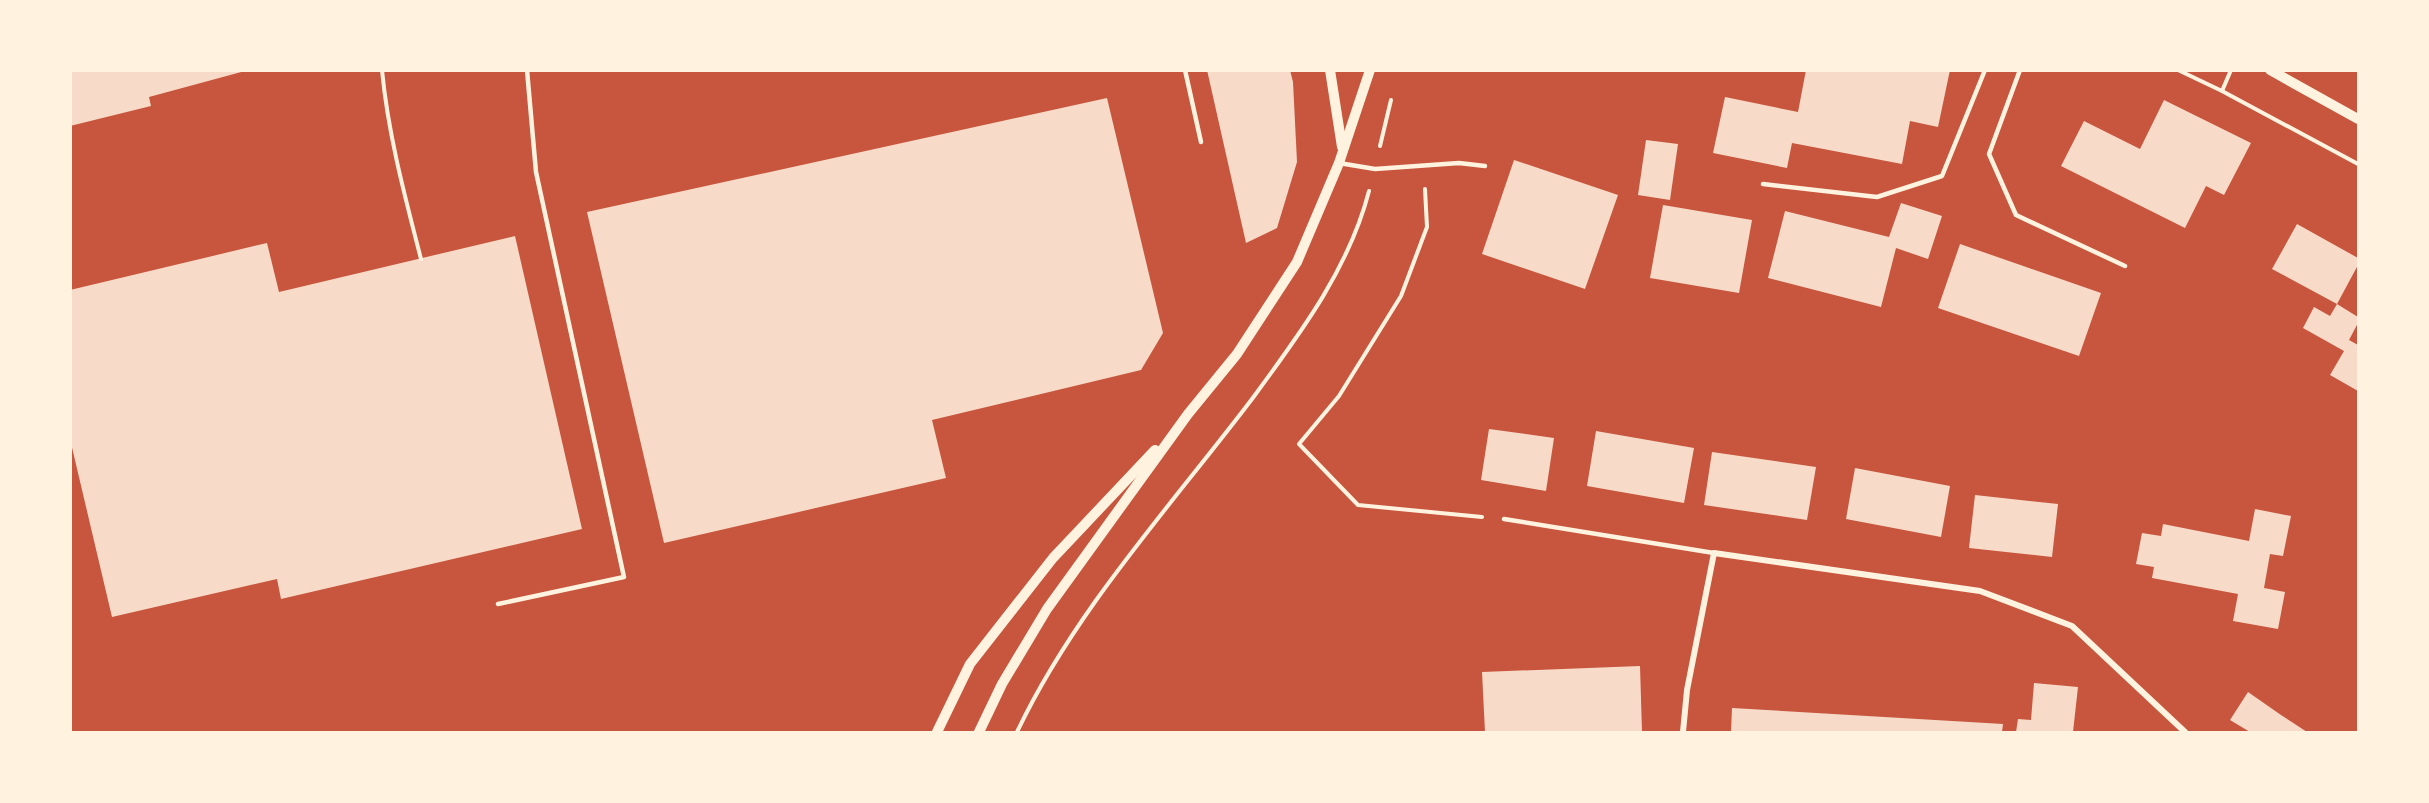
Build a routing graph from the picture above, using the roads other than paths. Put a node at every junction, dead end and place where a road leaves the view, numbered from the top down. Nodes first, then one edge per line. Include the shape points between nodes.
1 (528, 70) edge
2 (1185, 70) edge
3 (1330, 70) edge
4 (1370, 70) edge
5 (1985, 70) edge
6 (2020, 70) edge
7 (2270, 70) edge
8 (2358, 119) edge
9 (1201, 142) dead end
10 (1342, 149) junction
11 (1339, 163) junction
12 (1485, 166) dead end
13 (1763, 184) dead end
14 (2125, 266) dead end
15 (1188, 414) junction
16 (1504, 519) road end
17 (1714, 554) junction
18 (498, 604) dead end
19 (936, 732) edge
20 (979, 732) edge
21 (1683, 732) edge
22 (2185, 732) edge

1 - 18 lane via 536,172 624,577
2 - 9 lane
3 - 10 street
4 - 10 street
5 - 13 lane via 1942,176 1877,197
6 - 14 lane via 1989,154 2016,215
7 - 8 street
10 - 11 street
11 - 12 lane via 1375,169 1459,163
11 - 15 street via 1297,262 1237,354
15 - 19 street via 1053,558 970,664
15 - 20 street via 1047,609 1002,684
16 - 17 lane
17 - 21 street via 1687,690
17 - 22 street via 1980,591 2072,626

